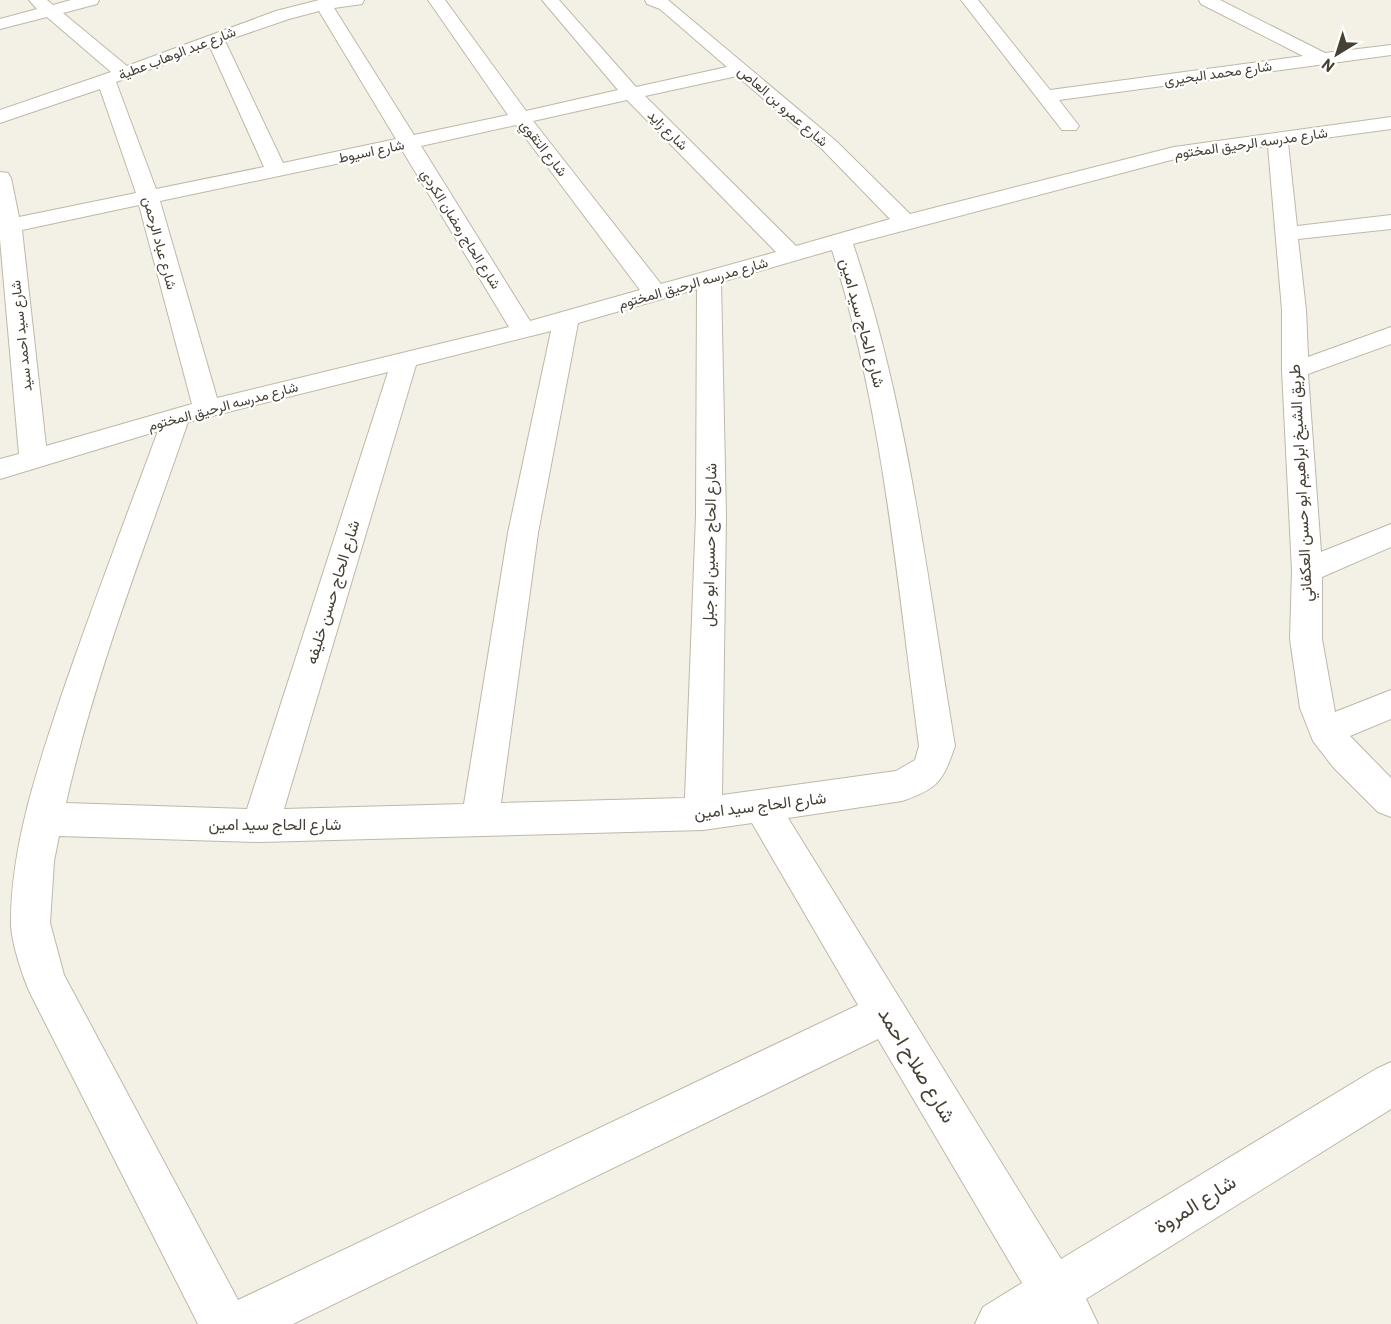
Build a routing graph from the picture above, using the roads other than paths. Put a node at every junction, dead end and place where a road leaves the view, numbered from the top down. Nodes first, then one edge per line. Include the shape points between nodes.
1 (91, 0) edge
2 (356, 0) edge
3 (436, 0) edge
4 (550, 0) edge
5 (652, 0) edge
6 (969, 0) edge
7 (1207, 0) edge
8 (323, 4) junction
9 (43, 5) edge
10 (0, 24) edge
11 (215, 38) junction
12 (1391, 50) edge
13 (1322, 59) junction
14 (741, 69) junction
15 (115, 77) junction
16 (631, 93) junction
17 (1045, 96) junction
18 (0, 117) edge
19 (520, 117) junction
20 (1391, 123) edge
21 (1069, 126) dead end
22 (1277, 138) junction
23 (407, 143) junction
24 (276, 170) junction
25 (0, 178) edge
26 (148, 197) junction
27 (905, 222) junction
28 (1391, 222) edge
29 (5, 227) edge
30 (1286, 234) junction
31 (841, 241) junction
32 (792, 255) junction
33 (709, 277) junction
34 (655, 293) junction
35 (566, 320) junction
36 (524, 331) junction
37 (1391, 335) edge
38 (405, 359) junction
39 (1295, 370) junction
40 (192, 413) junction
41 (33, 459) junction
42 (0, 469) edge
43 (1391, 536) edge
44 (1307, 571) junction
45 (1391, 704) edge
46 (1325, 731) junction
47 (1391, 801) edge
48 (761, 806) junction
49 (703, 814) junction
50 (46, 819) junction
51 (480, 820) junction
52 (260, 826) junction
53 (886, 1012) junction
54 (1391, 1084) edge
55 (1063, 1308) edge
56 (224, 1324) edge
57 (240, 1324) edge
58 (1000, 1324) edge

1 - 9 street
2 - 8 street, شارع عبد الوهاب عطية
3 - 19 street, شارع التقوي
4 - 16 street, شارع زايد
5 - 14 street, شارع عمرو بن العاص via 666,5
6 - 17 street
7 - 13 street
8 - 11 street, شارع عبد الوهاب عطية
8 - 23 street, شارع الحاج رمضان الكردي
9 - 10 street
9 - 15 street
11 - 15 street, شارع عبد الوهاب عطية
11 - 24 street
12 - 13 street, شارع محمد البحيرى
13 - 17 street, شارع محمد البحيرى
14 - 16 street, شارع اسيوط
14 - 27 street, شارع عمرو بن العاص via 829,145
15 - 18 street, شارع عبد الوهاب عطية
15 - 26 street, شارع عباد الرحمن
16 - 19 street, شارع اسيوط
16 - 32 street, شارع زايد
17 - 21 street
19 - 23 street, شارع اسيوط
19 - 34 street, شارع التقوي
20 - 22 street, شارع مدرسه الرحيق المختوم
22 - 27 street, شارع مدرسه الرحيق المختوم via 1174,153
22 - 30 street, طريق الشيخ ابراهيم ابو حسن العكفاني
23 - 24 street, شارع اسيوط
23 - 36 street, شارع الحاج رمضان الكردي
24 - 26 street, شارع اسيوط
25 - 29 street, شارع سيد احمد سيد
26 - 29 street, شارع اسيوط
26 - 40 street, شارع عباد الرحمن
27 - 31 street, شارع مدرسه الرحيق المختوم
28 - 30 street
29 - 41 street, شارع سيد احمد سيد
30 - 39 street, طريق الشيخ ابراهيم ابو حسن العكفاني
31 - 32 street, شارع مدرسه الرحيق المختوم
31 - 48 street, شارع الحاج سيد امين via 887,414 937,746 928,770 902,786
32 - 33 street, شارع مدرسه الرحيق المختوم
33 - 34 street, شارع مدرسه الرحيق المختوم
33 - 49 street, شارع الحاج حسين ابو جبل via 711,515
34 - 35 street, شارع مدرسه الرحيق المختوم
35 - 36 street, شارع مدرسه الرحيق المختوم
35 - 51 street via 522,533
36 - 38 street, شارع مدرسه الرحيق المختوم
37 - 39 street
38 - 40 street, شارع مدرسه الرحيق المختوم
38 - 52 street, شارع الحاج حسن خليفه
39 - 44 street, طريق الشيخ ابراهيم ابو حسن العكفاني
40 - 41 street, شارع مدرسه الرحيق المختوم
40 - 50 street via 104,618 60,756
41 - 42 street, شارع مدرسه الرحيق المختوم
43 - 44 street
44 - 46 street, طريق الشيخ ابراهيم ابو حسن العكفاني via 1306,639 1317,708
45 - 46 street
46 - 47 street, طريق الشيخ ابراهيم ابو حسن العكفاني
48 - 49 street, شارع الحاج سيد امين
48 - 53 street, شارع صلاح احمد
49 - 51 street, شارع الحاج سيد امين
50 - 52 street, شارع الحاج سيد امين
50 - 56 street via 35,861 30,923 45,981
51 - 52 street, شارع الحاج سيد امين
53 - 55 street, شارع صلاح احمد
53 - 57 street
54 - 55 street, شارع المروة
55 - 58 street, شارع المروة

